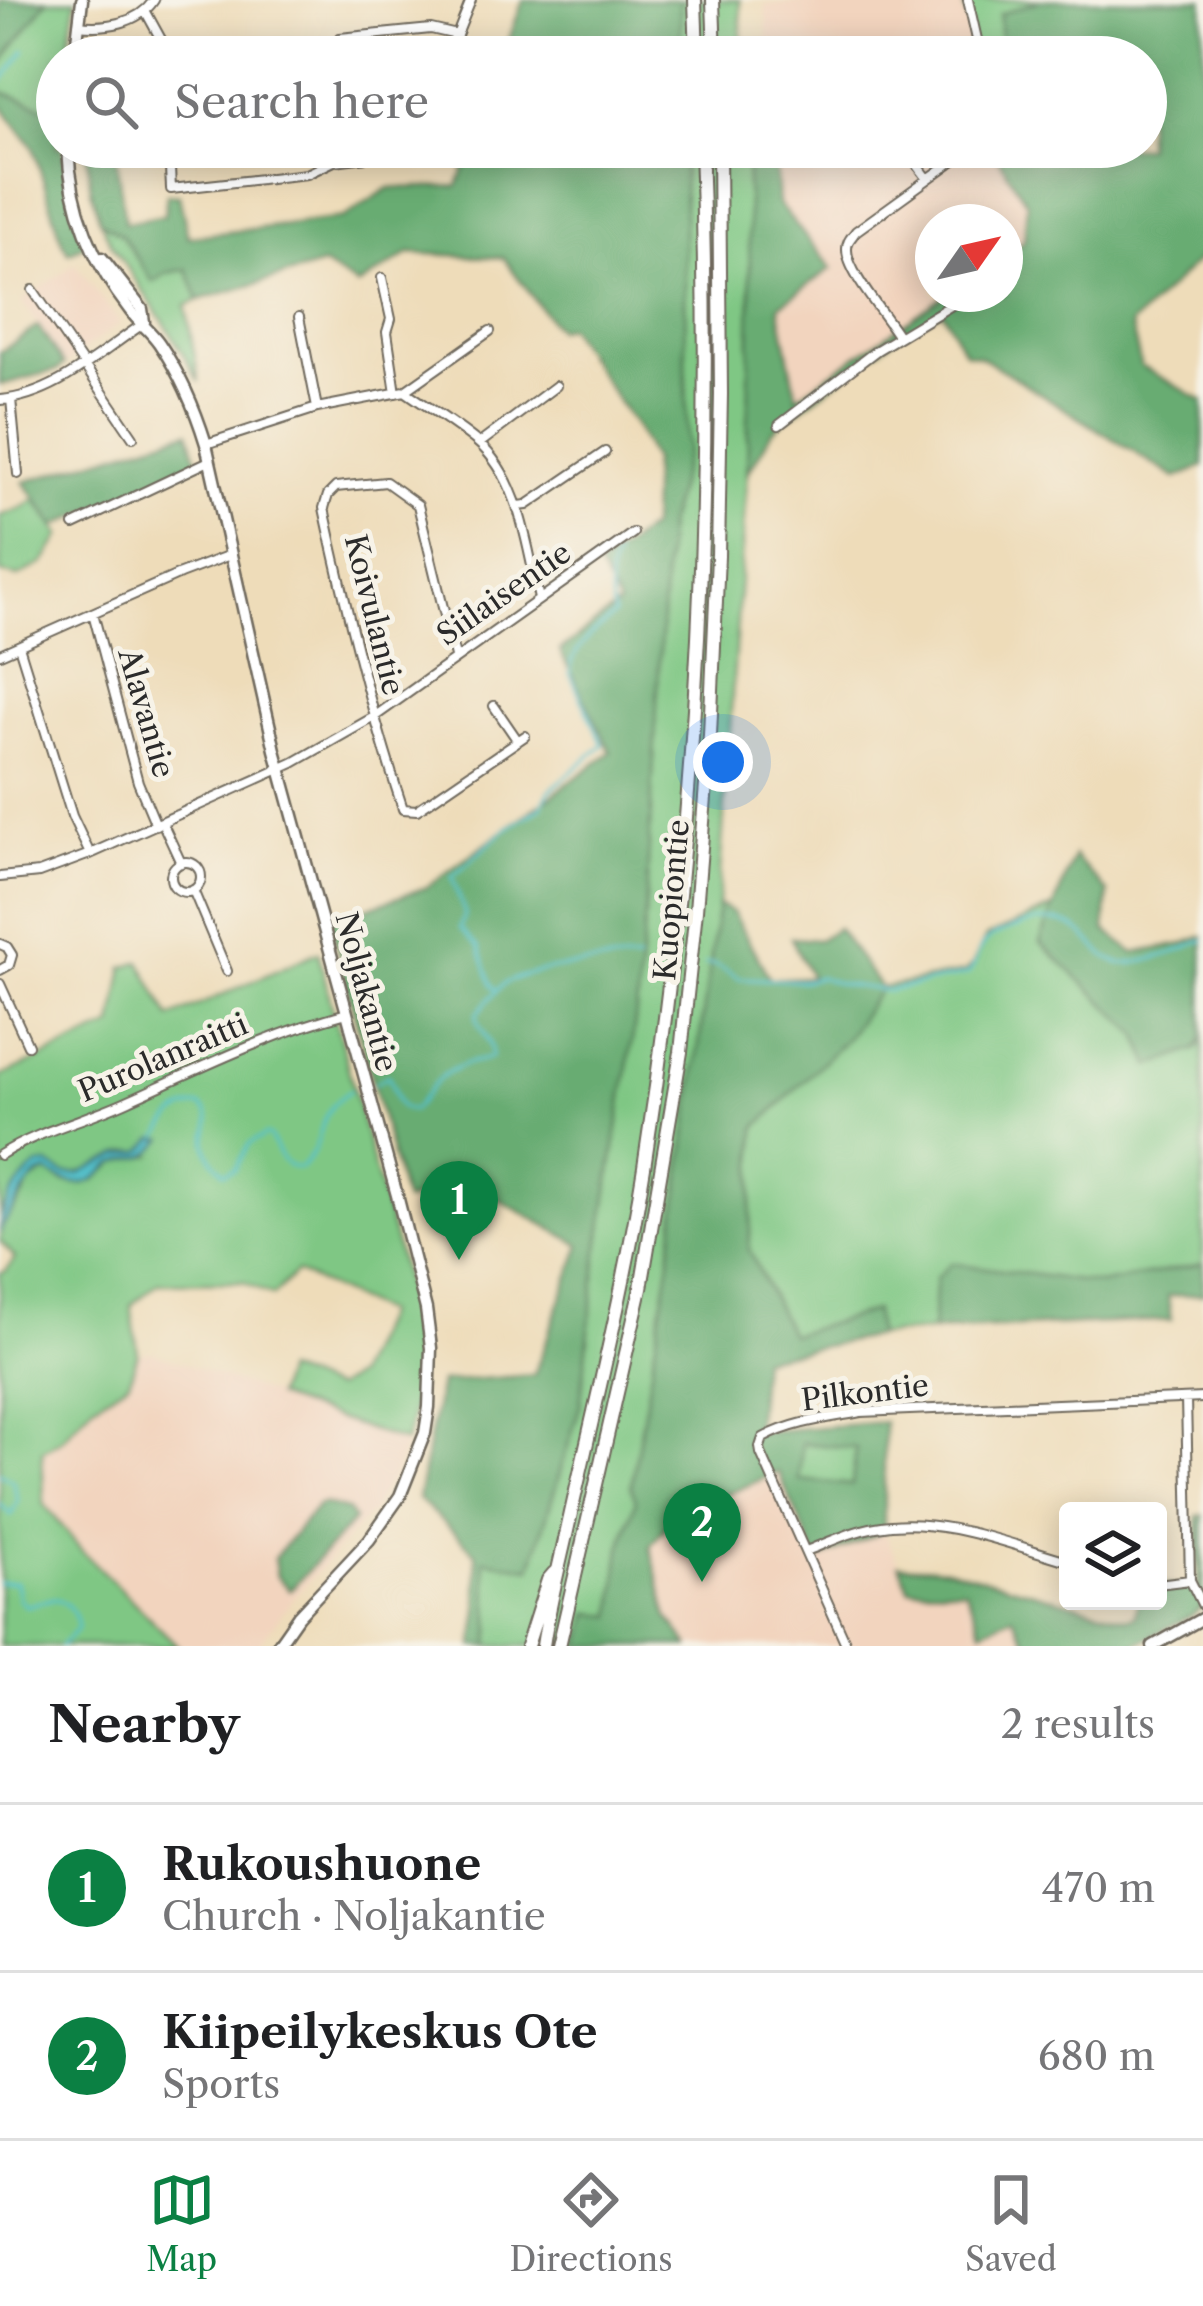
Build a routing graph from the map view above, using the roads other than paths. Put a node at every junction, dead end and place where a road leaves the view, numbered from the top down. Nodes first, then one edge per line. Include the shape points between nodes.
1 (82, 0) edge
2 (154, 0) edge
3 (471, 0) edge
4 (695, 0) edge
5 (712, 0) edge
6 (968, 0) edge
7 (146, 12) junction
8 (78, 26) junction
9 (458, 35) joint
10 (77, 36) edge
11 (159, 36) edge
12 (360, 36) edge
13 (696, 36) edge
14 (714, 36) edge
15 (976, 36) edge
16 (70, 168) edge
17 (170, 168) edge
18 (319, 168) edge
19 (701, 168) edge
20 (718, 168) edge
21 (920, 168) edge
22 (943, 168) edge
23 (928, 179) junction
24 (382, 278) dead end
25 (33, 290) dead end
26 (939, 312) edge
27 (299, 317) dead end
28 (144, 323) junction
29 (490, 331) dead end
30 (898, 336) junction
31 (84, 365) junction
32 (556, 386) dead end
33 (400, 392) junction
34 (5, 399) edge
35 (317, 408) junction
36 (779, 425) dead end
37 (133, 437) dead end
38 (480, 443) junction
39 (206, 444) junction
40 (604, 452) dead end
41 (211, 460) junction
42 (18, 474) dead end
43 (518, 506) junction
44 (74, 525) dead end
45 (633, 533) dead end
46 (230, 555) junction
47 (538, 599) junction
48 (93, 613) junction
49 (19, 646) junction
50 (0, 655) edge
51 (455, 657) junction
52 (494, 706) dead end
53 (374, 717) junction
54 (280, 769) junction
55 (159, 824) junction
56 (90, 854) junction
57 (181, 863) junction
58 (0, 877) edge
59 (193, 890) junction
60 (0, 944) edge
61 (0, 970) edge
62 (227, 970) dead end
63 (0, 984) edge
64 (347, 1013) junction
65 (28, 1045) dead end
66 (0, 1155) edge
67 (1203, 1398) edge
68 (1186, 1399) junction
69 (806, 1551) junction
70 (1059, 1559) edge
71 (558, 1567) junction
72 (1190, 1580) junction
73 (1167, 1582) edge
74 (1203, 1606) edge
75 (1203, 1618) edge
76 (277, 1646) edge
77 (527, 1646) edge
78 (543, 1646) edge
79 (559, 1646) edge
80 (847, 1646) edge
81 (1153, 1646) edge

1 - 8 main road
2 - 7 street
3 - 9 street
4 - 13 highway
5 - 14 highway
6 - 15 street
7 - 8 street
7 - 11 street
8 - 10 main road
9 - 12 street via 431,29
16 - 28 main road, Noljakantie via 92,246 142,309
17 - 18 street via 171,189
19 - 71 highway, Kuopiontie via 702,486 678,909 643,1174
20 - 79 highway, Kuopiontie via 718,556 681,1052 644,1268
21 - 23 street
22 - 23 street
23 - 30 street via 856,231 847,250
24 - 33 street
25 - 31 street
26 - 30 street
27 - 35 street
28 - 31 street
28 - 39 main road, Noljakantie via 181,382
29 - 33 street
30 - 36 street
31 - 34 street
31 - 37 street
32 - 38 street
33 - 35 street
33 - 38 street
34 - 42 street
35 - 39 street
38 - 43 street
39 - 41 main road, Noljakantie
40 - 43 street
41 - 44 street
41 - 46 main road, Noljakantie
43 - 47 street
45 - 47 street, Siilaisentie
46 - 48 street
46 - 54 main road, Noljakantie
47 - 51 street, Siilaisentie
48 - 49 street
48 - 55 street, Alavantie via 138,782
49 - 50 street
49 - 56 street
51 - 53 street, Siilaisentie
51 - 53 street, Koivulantie via 418,506 386,482 331,491 324,508
52 - 53 street via 522,739 417,810 403,809
53 - 54 street, Siilaisentie
54 - 55 street, Siilaisentie
54 - 64 main road, Noljakantie
55 - 56 street, Siilaisentie
55 - 57 street, Alavantie
56 - 58 street, Siilaisentie
57 - 59 street via 200,872
57 - 59 street via 173,884
59 - 62 street
60 - 61 street via 12,955
63 - 65 street
64 - 66 street, Purolanraitti via 229,1054
64 - 76 main road, Noljakantie via 425,1309 429,1407 413,1468 386,1519
67 - 68 street, Pilkontie
68 - 69 street, Pilkontie via 899,1408 775,1431 763,1438 761,1453
68 - 72 street
69 - 70 street via 909,1524
69 - 80 street, Pilkontie
71 - 77 highway
71 - 78 highway, Kuopiontie
72 - 73 street
72 - 74 street
75 - 81 main road

